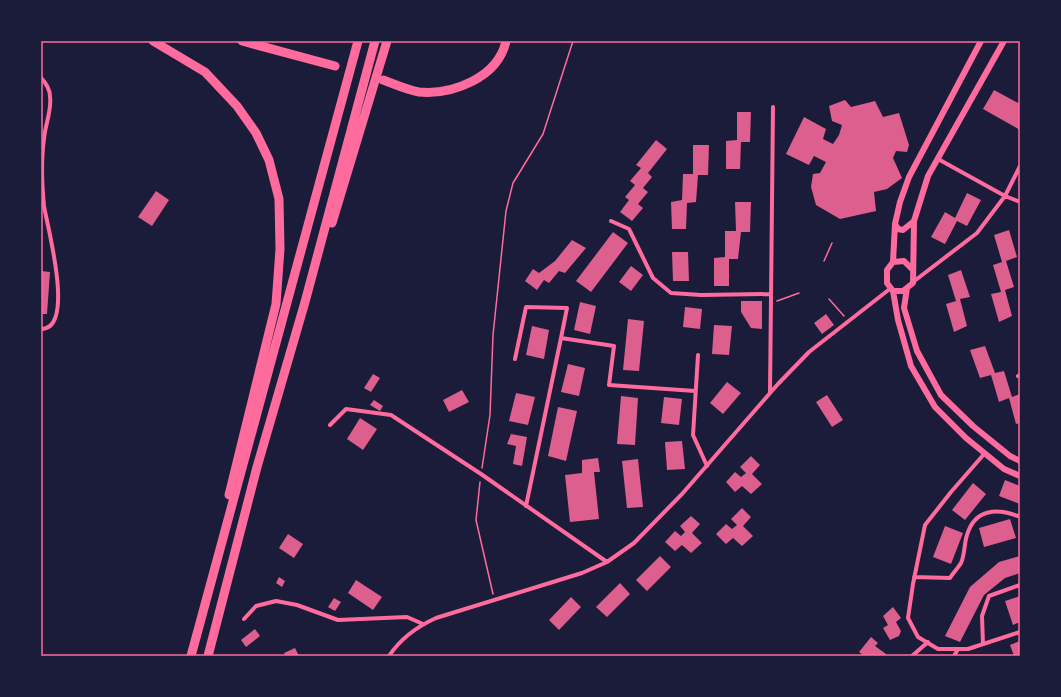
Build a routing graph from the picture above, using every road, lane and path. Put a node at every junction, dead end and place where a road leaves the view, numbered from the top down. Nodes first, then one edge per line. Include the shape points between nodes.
1 (153, 41) edge
2 (242, 41) edge
3 (358, 41) edge
4 (375, 41) edge
5 (386, 41) edge
6 (506, 41) edge
7 (573, 41) edge
8 (981, 41) edge
9 (1004, 41) edge
10 (335, 66) dead end
11 (41, 78) edge
12 (383, 80) dead end
13 (773, 107) dead end
14 (938, 159) junction
15 (1020, 166) edge
16 (1005, 196) junction
17 (1020, 202) edge
18 (611, 221) dead end
19 (914, 221) junction
20 (895, 224) junction
21 (832, 243) dead end
22 (824, 261) dead end
23 (893, 262) junction
24 (913, 270) junction
25 (913, 283) junction
26 (907, 288) junction
27 (892, 289) junction
28 (799, 293) dead end
29 (771, 294) junction
30 (829, 299) dead end
31 (305, 302) junction
32 (771, 302) junction
33 (849, 322) junction
34 (41, 329) edge
35 (561, 338) junction
36 (917, 351) junction
37 (907, 352) junction
38 (698, 354) dead end
39 (516, 359) dead end
40 (695, 391) junction
41 (770, 393) junction
42 (968, 421) junction
43 (330, 425) dead end
44 (958, 430) junction
45 (985, 453) junction
46 (1020, 461) edge
47 (707, 466) junction
48 (481, 474) junction
49 (1020, 475) edge
50 (526, 506) junction
51 (1020, 517) edge
52 (607, 562) junction
53 (214, 573) junction
54 (914, 577) junction
55 (1020, 585) edge
56 (495, 600) junction
57 (244, 619) dead end
58 (423, 624) junction
59 (1020, 632) edge
60 (928, 642) junction
61 (983, 644) junction
62 (958, 649) junction
63 (191, 656) edge
64 (208, 656) edge
65 (389, 656) edge
66 (912, 656) edge
67 (954, 656) edge

1 - 53 highway via 205,72 237,106 256,133 268,160 279,199 280,249 276,304 232,479
2 - 10 highway
3 - 53 highway
4 - 31 highway
5 - 31 highway via 340,197
6 - 12 highway via 488,71 462,87 417,92
7 - 48 path via 543,134 513,183 506,211 493,335 490,415
8 - 20 street via 909,177
9 - 14 street
11 - 34 street via 51,98 44,140 44,205 59,296 56,317 52,325 45,330
13 - 29 street
14 - 16 street
14 - 19 street via 928,176
15 - 16 street
16 - 17 street
16 - 25 street via 977,233
18 - 29 street via 629,229 654,278 671,293
19 - 20 street via 903,230 898,229
19 - 24 street
20 - 23 street
21 - 22 path
23 - 24 street via 904,261
23 - 27 street via 886,270 887,283
24 - 25 street
25 - 26 street
26 - 27 street via 902,292
26 - 36 street via 904,308
27 - 33 street
27 - 37 street
28 - 32 path
29 - 32 street
30 - 33 path
31 - 64 highway
32 - 41 street
33 - 41 street via 809,352
35 - 39 street via 567,308 526,307
35 - 40 street via 614,346 609,385
35 - 50 street
36 - 37 street
36 - 42 street via 941,395
37 - 44 street via 911,366 935,407
38 - 40 street
40 - 47 street via 693,435
41 - 47 street
42 - 44 street
42 - 46 street via 1010,456
43 - 48 street via 346,409 391,415
44 - 45 street
45 - 49 street via 1004,469
45 - 54 street via 925,525
47 - 52 street via 639,538
48 - 50 street
48 - 56 path via 476,520
50 - 52 street
51 - 54 street via 1006,511 989,511 973,521 961,562 950,578
52 - 56 street via 582,573
53 - 63 highway
54 - 60 street via 908,618 918,636
55 - 61 street via 989,596 982,616
56 - 58 street
57 - 58 street via 256,606 276,600 338,620 408,617
58 - 65 street via 399,642
59 - 61 street
60 - 62 street via 938,649
60 - 66 street
61 - 62 street
62 - 67 street

